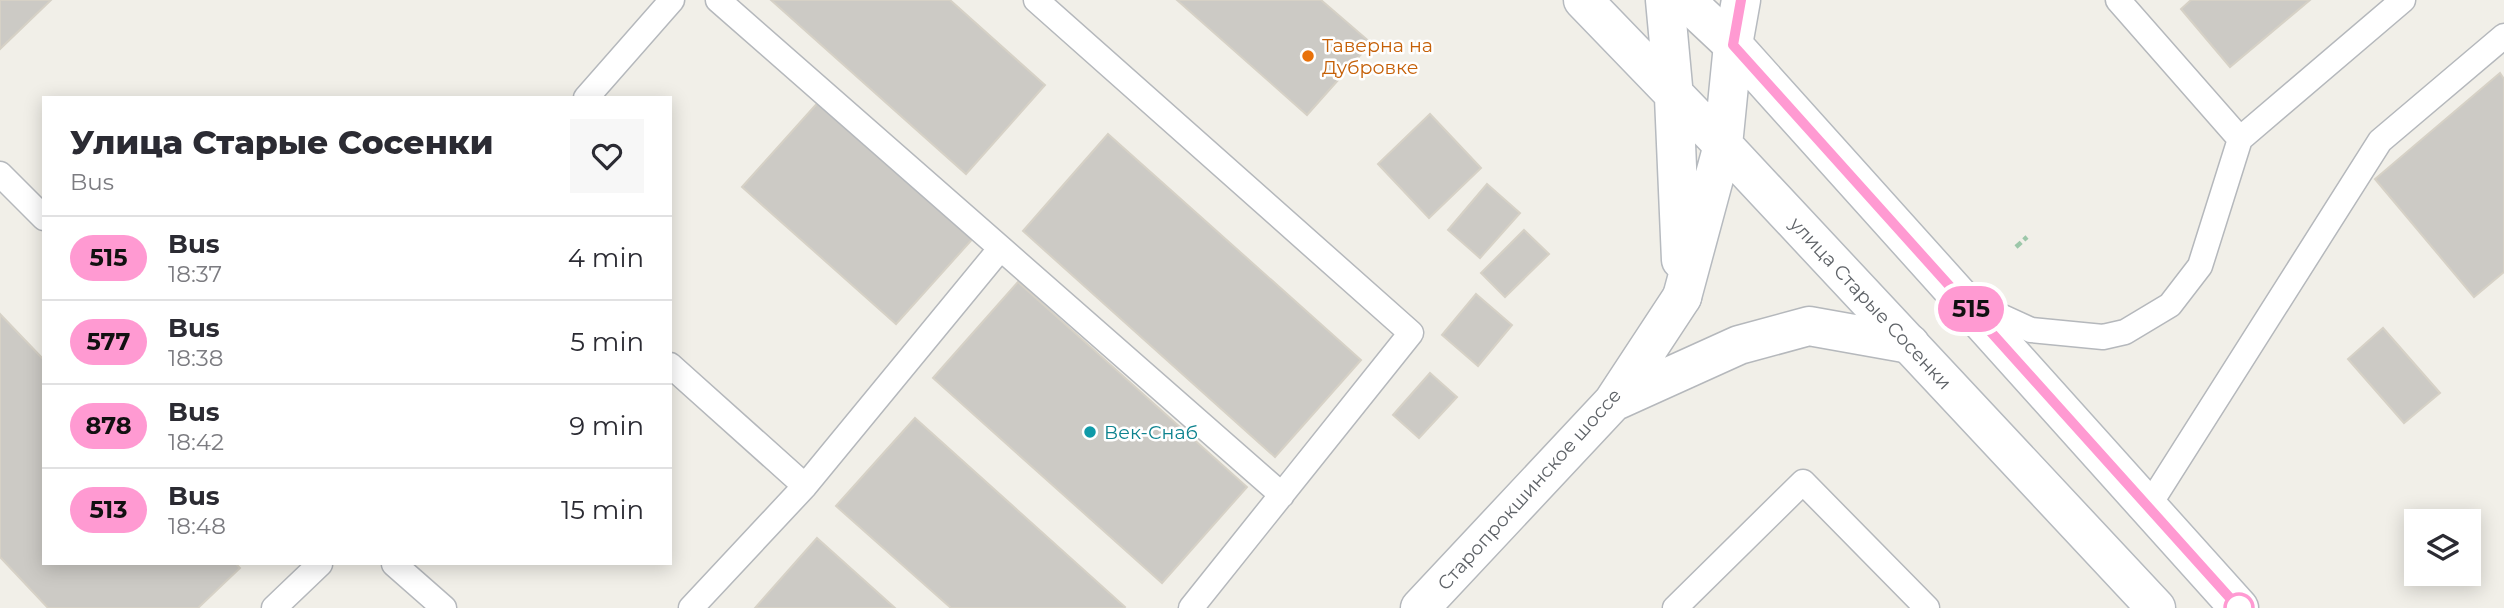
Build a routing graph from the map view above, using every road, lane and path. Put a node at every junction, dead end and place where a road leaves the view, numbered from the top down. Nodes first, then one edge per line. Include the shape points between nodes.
1 (672, 0) edge
2 (718, 0) edge
3 (1036, 0) edge
4 (1583, 0) edge
5 (1665, 0) edge
6 (1685, 0) edge
7 (1741, 0) edge
8 (2118, 0) edge
9 (2403, 0) edge
10 (2504, 36) edge
11 (1733, 45) junction
12 (588, 96) edge
13 (1674, 97) junction
14 (2239, 139) junction
15 (1723, 145) junction
16 (0, 174) edge
17 (42, 216) edge
18 (2027, 237) dead end
19 (2016, 247) dead end
20 (1000, 249) junction
21 (1682, 297) junction
22 (1961, 298) junction
23 (1910, 344) junction
24 (672, 367) edge
25 (1613, 402) junction
26 (805, 486) junction
27 (1282, 495) junction
28 (2148, 507) junction
29 (319, 565) edge
30 (395, 565) edge
31 (274, 608) edge
32 (444, 608) edge
33 (691, 608) edge
34 (1191, 608) edge
35 (1420, 608) edge
36 (1675, 608) edge
37 (1927, 608) edge
38 (2155, 608) edge
39 (2239, 608) edge

1 - 12 lane
2 - 20 lane
3 - 27 lane via 1410,333
4 - 13 main road, улица Старые Сосенки
5 - 13 main road
6 - 11 main road
7 - 11 main road, Старопрокшинское шоссе
8 - 14 lane
9 - 14 lane
10 - 28 lane via 2380,141
11 - 15 main road, Старопрокшинское шоссе
11 - 22 main road
13 - 15 main road, улица Старые Сосенки
13 - 21 main road
14 - 22 lane via 2200,267 2170,305 2125,332 2104,337 2031,330
15 - 21 main road, Старопрокшинское шоссе
15 - 23 main road, улица Старые Сосенки
16 - 17 lane
18 - 19 path
20 - 26 lane
20 - 27 lane
21 - 25 main road, Старопрокшинское шоссе
22 - 28 main road
23 - 25 main road via 1809,326 1739,345
23 - 38 main road, улица Старые Сосенки
24 - 26 lane
25 - 35 main road, Старопрокшинское шоссе
26 - 33 lane
27 - 34 lane
28 - 39 main road
29 - 31 lane
30 - 32 lane
36 - 37 lane via 1803,482

